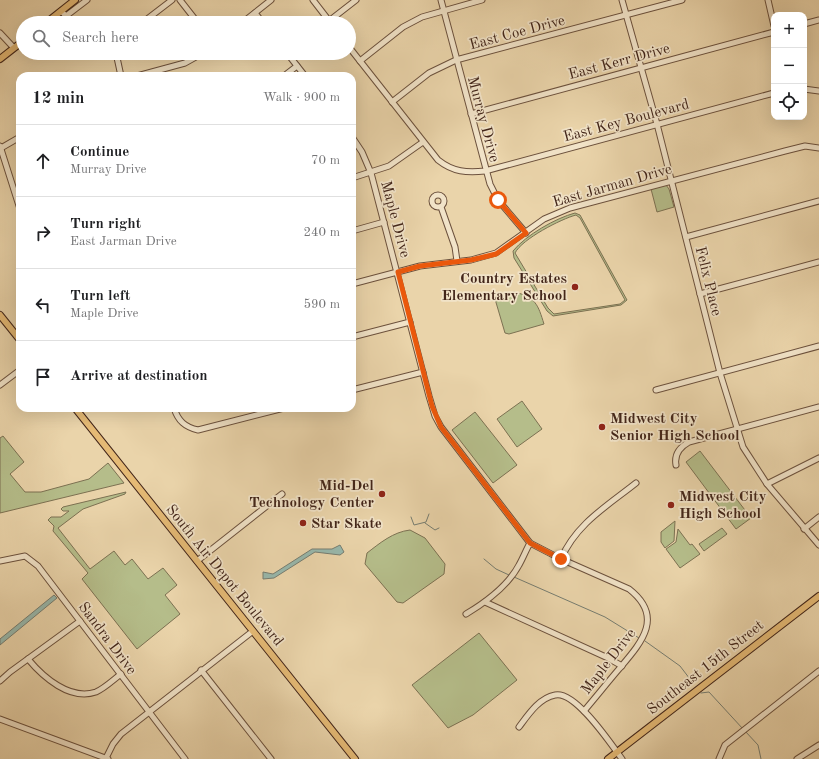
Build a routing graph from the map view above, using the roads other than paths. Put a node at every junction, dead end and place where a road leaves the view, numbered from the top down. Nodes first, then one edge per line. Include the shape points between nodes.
1 (87, 0) edge
2 (172, 0) edge
3 (180, 0) edge
4 (271, 0) edge
5 (313, 0) edge
6 (356, 0) edge
7 (441, 0) edge
8 (482, 0) edge
9 (622, 0) edge
10 (682, 0) edge
11 (768, 0) edge
12 (73, 1) edge
13 (444, 10) junction
14 (61, 11) junction
15 (255, 13) junction
16 (771, 13) edge
17 (627, 15) junction
18 (55, 16) edge
19 (151, 16) edge
20 (193, 16) edge
21 (251, 16) edge
22 (257, 16) edge
23 (325, 16) edge
24 (337, 16) edge
25 (819, 20) edge
26 (807, 23) edge
27 (0, 33) edge
28 (771, 33) edge
29 (14, 48) joint
30 (356, 56) edge
31 (0, 59) edge
32 (118, 60) edge
33 (190, 60) edge
34 (292, 60) edge
35 (456, 60) junction
36 (360, 61) junction
37 (297, 66) junction
38 (641, 68) junction
39 (120, 72) edge
40 (152, 72) edge
41 (289, 72) edge
42 (302, 72) edge
43 (807, 89) edge
44 (819, 91) edge
45 (771, 94) edge
46 (392, 102) junction
47 (471, 114) junction
48 (657, 124) junction
49 (16, 139) edge
50 (423, 142) junction
51 (356, 143) edge
52 (0, 147) edge
53 (819, 148) edge
54 (485, 170) junction
55 (371, 174) junction
56 (356, 177) edge
57 (671, 181) junction
58 (16, 197) edge
59 (819, 201) edge
60 (441, 207) dead end
61 (384, 222) junction
62 (356, 230) edge
63 (526, 233) junction
64 (686, 237) junction
65 (457, 261) junction
66 (819, 262) edge
67 (398, 272) junction
68 (356, 283) edge
69 (700, 294) junction
70 (0, 316) edge
71 (410, 322) junction
72 (16, 335) edge
73 (356, 336) edge
74 (819, 346) edge
75 (423, 372) junction
76 (16, 373) edge
77 (720, 373) junction
78 (0, 385) edge
79 (356, 389) edge
80 (656, 390) dead end
81 (819, 407) edge
82 (77, 412) edge
83 (175, 412) edge
84 (269, 412) edge
85 (737, 430) junction
86 (819, 458) edge
87 (676, 465) dead end
88 (636, 483) dead end
89 (767, 484) junction
90 (282, 494) dead end
91 (819, 517) edge
92 (804, 529) junction
93 (530, 543) junction
94 (819, 545) edge
95 (561, 559) junction
96 (0, 561) edge
97 (197, 561) junction
98 (819, 596) edge
99 (485, 602) junction
100 (466, 614) dead end
101 (80, 621) junction
102 (253, 631) junction
103 (28, 659) junction
104 (622, 666) junction
105 (201, 670) junction
106 (819, 671) edge
107 (121, 674) junction
108 (0, 682) edge
109 (584, 711) junction
110 (149, 712) junction
111 (0, 719) edge
112 (519, 727) dead end
113 (819, 745) edge
114 (617, 752) junction
115 (107, 758) edge
116 (185, 759) edge
117 (271, 759) edge
118 (355, 759) edge
119 (608, 759) edge
120 (622, 759) edge
121 (720, 759) edge
122 (797, 759) edge

1 - 14 street via 66,16
2 - 19 street
3 - 20 street
4 - 15 street
5 - 23 street
6 - 24 street
7 - 13 street, Murray Drive
8 - 13 street
9 - 17 street, Felix Place
10 - 17 street, East Coe Drive
11 - 16 street
12 - 14 main road
13 - 35 street, Murray Drive
13 - 36 street via 403,27
14 - 18 main road
15 - 21 street
15 - 22 street
17 - 35 street, East Coe Drive
17 - 38 street, Felix Place
25 - 26 street
27 - 29 street
28 - 38 street, East Kerr Drive
29 - 31 main road
30 - 36 street, East Key Boulevard
32 - 39 street
33 - 40 street
34 - 37 street
35 - 46 street, East Coe Drive via 429,73
35 - 47 street, Murray Drive
36 - 46 street, East Key Boulevard
37 - 41 street
37 - 42 street
38 - 47 street, East Kerr Drive
38 - 48 street, Felix Place
43 - 44 street
45 - 48 street, East Key Boulevard
46 - 50 street, East Key Boulevard
47 - 54 street, Murray Drive
48 - 54 street, East Key Boulevard
48 - 57 street, Felix Place
49 - 52 street
50 - 54 street, East Key Boulevard via 438,160 455,170
50 - 55 street via 397,162
51 - 55 street, Maple Drive
52 - 58 street
53 - 57 street, East Jarman Drive via 805,146 791,149
54 - 63 street, Murray Drive via 498,200
55 - 56 street
55 - 61 street, Maple Drive
57 - 63 street, East Jarman Drive via 559,211
57 - 64 street, Felix Place
59 - 64 street
60 - 65 street via 455,247
61 - 62 street
61 - 67 street, Maple Drive
63 - 65 street, East Jarman Drive via 496,254
64 - 69 street, Felix Place
65 - 67 street, East Jarman Drive
66 - 69 street
67 - 68 street, East Jarman Drive
67 - 71 street, Maple Drive
69 - 77 street, Felix Place
70 - 72 main road
71 - 73 street
71 - 75 street, Maple Drive
74 - 77 street
75 - 79 street
75 - 93 street, Maple Drive via 435,416 441,427
76 - 78 street
77 - 80 street
77 - 85 street, Felix Place
81 - 85 street
82 - 97 main road, South Air Depot Boulevard
83 - 84 street via 177,417 190,428 198,430
85 - 87 street via 684,445 676,453
85 - 89 street, Felix Place via 747,456
86 - 89 street
88 - 95 street via 583,526 567,546
89 - 92 street, Felix Place
90 - 97 street
91 - 92 street
92 - 94 street, Felix Place
93 - 95 street, Maple Drive
93 - 99 street via 514,573
95 - 104 street, Maple Drive via 623,586 642,603 646,612 647,630 639,646
96 - 101 street, Sandra Drive via 20,556 32,560
97 - 102 main road, South Air Depot Boulevard
98 - 114 main road, Southeast 15th Street
99 - 100 street
99 - 104 street
101 - 103 street
101 - 107 street, Sandra Drive
102 - 105 street
102 - 118 main road, South Air Depot Boulevard
103 - 107 street via 44,677 68,690 80,693 97,691
103 - 108 street
104 - 109 street, Maple Drive
105 - 110 street
105 - 117 street
106 - 121 street via 725,745
107 - 110 street, Sandra Drive
109 - 112 street via 569,697 556,695 547,698 530,712
109 - 114 street
110 - 115 street via 117,738
110 - 116 street, Sandra Drive
111 - 115 street
113 - 122 street
114 - 119 main road, Southeast 15th Street
114 - 120 street

